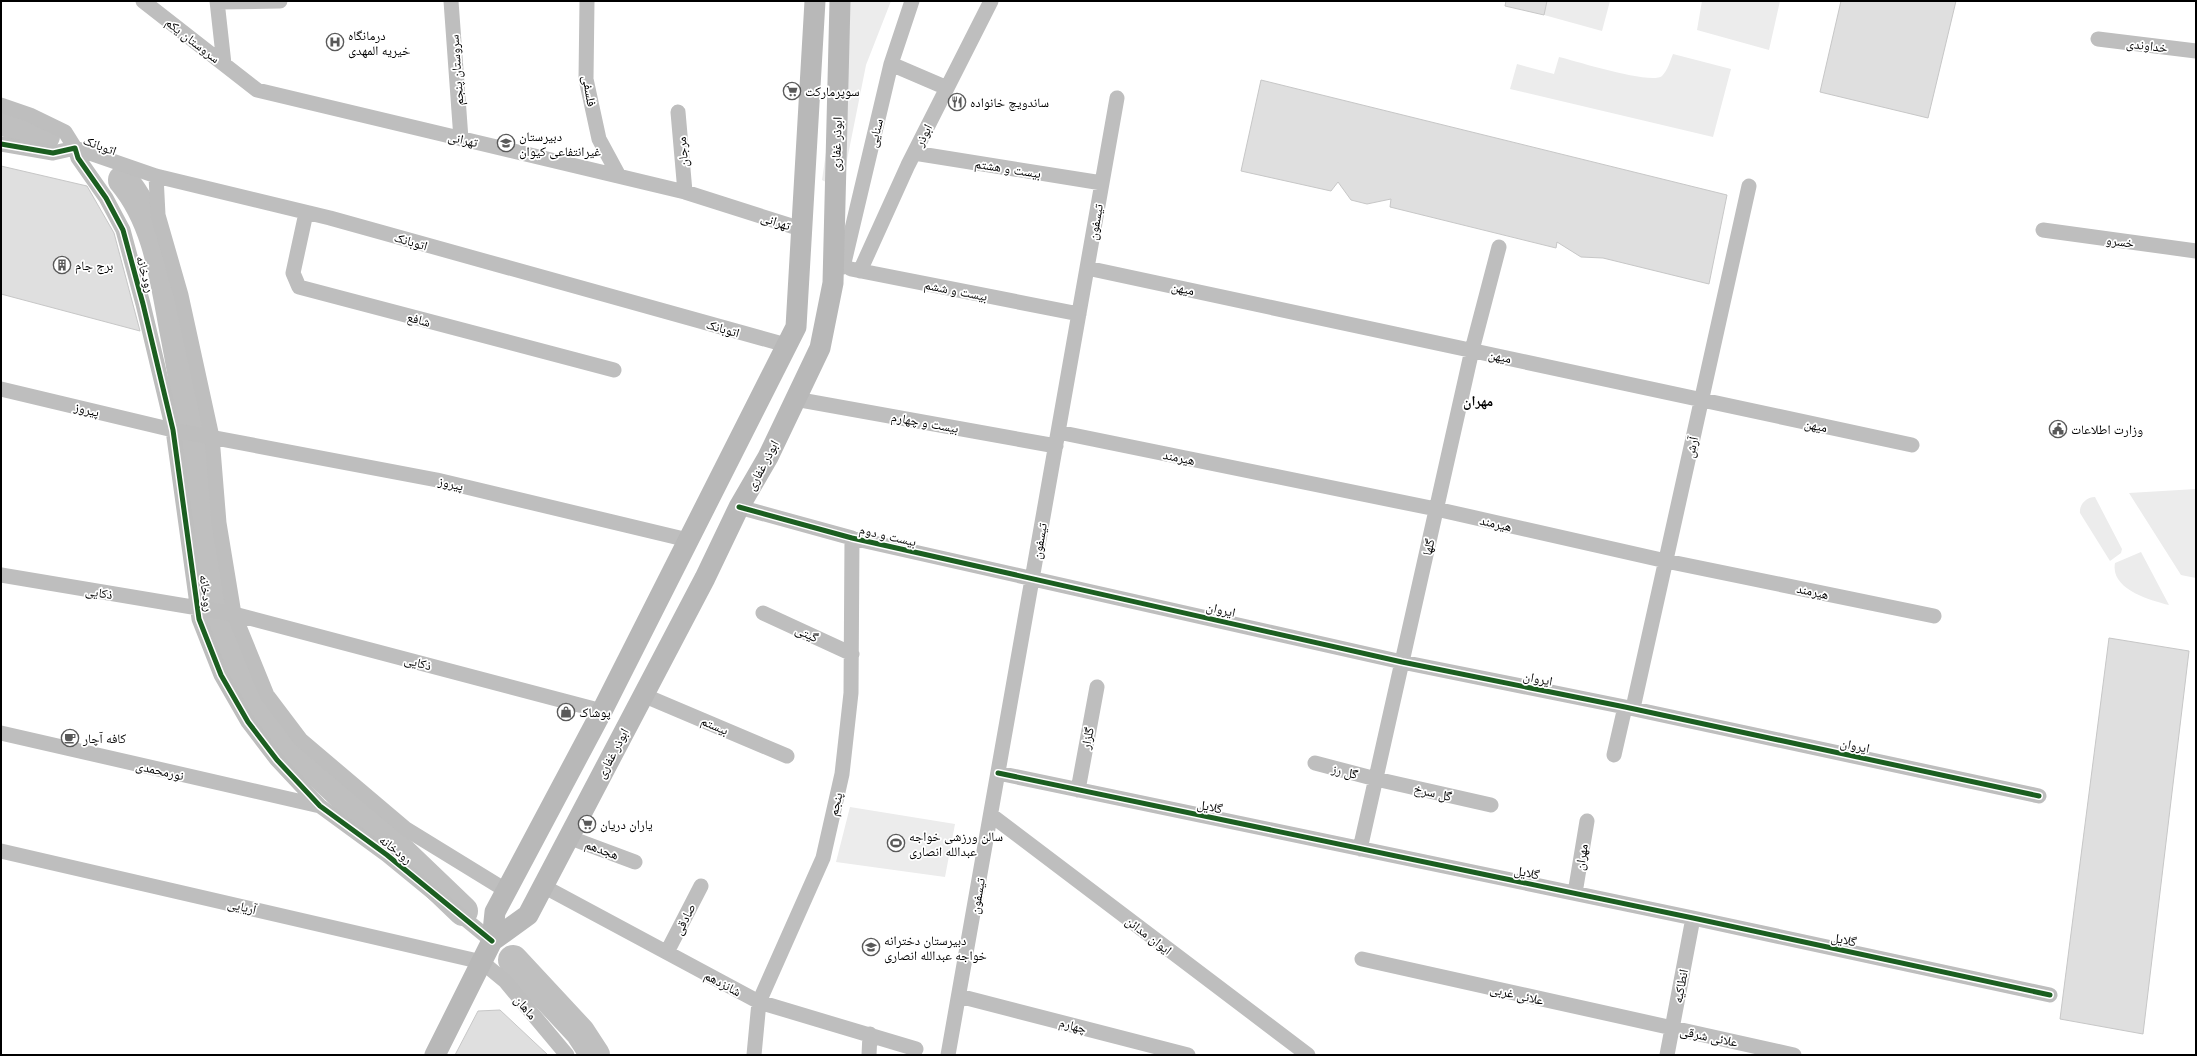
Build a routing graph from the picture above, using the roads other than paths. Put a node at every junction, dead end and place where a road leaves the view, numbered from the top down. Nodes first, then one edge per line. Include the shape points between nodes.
1 (143, 1) edge
2 (217, 1) edge
3 (280, 1) edge
4 (451, 1) edge
5 (587, 1) edge
6 (815, 1) edge
7 (840, 1) edge
8 (912, 1) edge
9 (991, 1) edge
10 (2098, 39) dead end
11 (2196, 52) edge
12 (224, 64) junction
13 (891, 64) junction
14 (947, 88) junction
15 (1117, 98) dead end
16 (1, 106) edge
17 (678, 112) dead end
18 (461, 139) junction
19 (1, 144) edge
20 (75, 148) junction
21 (914, 153) junction
22 (156, 176) junction
23 (618, 176) junction
24 (1102, 183) junction
25 (1749, 186) dead end
26 (685, 192) junction
27 (306, 212) junction
28 (800, 228) junction
29 (2043, 230) dead end
30 (833, 236) junction
31 (1499, 246) dead end
32 (2196, 251) edge
33 (838, 266) junction
34 (1087, 268) junction
35 (860, 271) junction
36 (1079, 314) junction
37 (786, 345) junction
38 (1472, 350) junction
39 (614, 370) dead end
40 (1, 388) edge
41 (795, 399) junction
42 (1701, 400) junction
43 (173, 430) junction
44 (212, 438) junction
45 (1057, 439) junction
46 (1912, 445) dead end
47 (739, 507) junction
48 (1436, 509) junction
49 (852, 538) junction
50 (688, 540) junction
51 (1666, 561) junction
52 (1, 575) edge
53 (1032, 578) junction
54 (198, 608) junction
55 (763, 613) dead end
56 (234, 614) junction
57 (1934, 616) dead end
58 (852, 654) junction
59 (1402, 662) junction
60 (1097, 687) dead end
61 (643, 695) junction
62 (1629, 708) junction
63 (602, 711) junction
64 (1, 733) edge
65 (1614, 755) dead end
66 (787, 756) dead end
67 (1315, 763) dead end
68 (998, 773) junction
69 (1376, 779) junction
70 (1078, 790) junction
71 (2039, 796) dead end
72 (1491, 805) dead end
73 (320, 806) junction
74 (991, 815) junction
75 (1587, 820) dead end
76 (568, 836) junction
77 (1360, 849) junction
78 (1, 851) edge
79 (636, 862) dead end
80 (542, 886) junction
81 (701, 886) dead end
82 (507, 891) junction
83 (1575, 893) junction
84 (1693, 918) junction
85 (492, 941) junction
86 (667, 952) junction
87 (1362, 959) dead end
88 (482, 962) junction
89 (2050, 995) dead end
90 (959, 996) junction
91 (759, 1002) junction
92 (1672, 1028) junction
93 (870, 1034) junction
94 (916, 1049) dead end
95 (435, 1055) edge
96 (567, 1055) edge
97 (754, 1055) edge
98 (869, 1055) edge
99 (948, 1055) edge
100 (1188, 1055) edge
101 (1308, 1055) edge
102 (1667, 1055) edge
103 (1794, 1055) edge

1 - 12 street, سروستان یکم
2 - 3 street
2 - 12 street
4 - 18 street, سروستان پنجم
5 - 23 street, فلسفی via 586,79 599,139
6 - 28 main road, ابوذر غفاری
7 - 30 main road, ابوذر غفاری
8 - 13 street, سنایی
9 - 14 street, ابوذر
10 - 11 street, خداوندی
12 - 18 street, تهرانی via 257,90
13 - 14 street
13 - 33 street, سنایی
14 - 21 street, ابوذر
15 - 24 street, تیسفون
16 - 20 street, اتوبانک via 30,114 64,132
17 - 26 street, مرجان
18 - 23 street, تهرانی
19 - 20 street via 53,153
20 - 22 street, اتوبانک
20 - 43 street, رودخانه via 78,158 106,198 123,230
21 - 24 street, بیست و هشتم
21 - 35 street, ابوذر
22 - 27 street, اتوبانک
22 - 44 street, رودخانه via 158,215 181,295
23 - 26 street, تهرانی
24 - 34 street, تیسفون
25 - 42 street, آرش
26 - 28 street, تهرانی
27 - 37 street, اتوبانک
27 - 39 street, شافع via 293,273 299,287
28 - 30 main road
28 - 37 main road, ابوذر غفاری via 796,326
29 - 32 street, خسرو
30 - 33 main road, ابوذر غفاری
31 - 38 street, گلها
33 - 35 street, بیست و ششم
33 - 41 main road, ابوذر غفاری via 820,348
34 - 36 street, تیسفون
34 - 38 street, میهن
35 - 36 street, بیست و ششم
36 - 45 street, تیسفون
37 - 50 main road, ابوذر غفاری
38 - 42 street, میهن
38 - 48 street, گلها
40 - 43 street, پیروز
41 - 45 street, بیست و چهارم
41 - 47 main road, ابوذر غفاری via 768,457
42 - 46 street, میهن
42 - 51 street, آرش
43 - 44 street, پیروز
43 - 54 street, رودخانه
44 - 50 street, پیروز via 437,480
44 - 56 street, رودخانه via 219,523
45 - 48 street, هیرمند
45 - 53 street, تیسفون
47 - 49 street, بیست و دوم
47 - 61 main road, ابوذر غفاری via 705,578
48 - 51 street, هیرمند
48 - 59 street, گلها
49 - 53 street, بیست و دوم
49 - 58 street, پنجم
50 - 63 main road, ابوذر غفاری
51 - 57 street, هیرمند
51 - 62 street, آرش
52 - 54 street, ذکایی
53 - 59 street, ایروان
53 - 68 street, تیسفون
54 - 56 street, ذکایی
54 - 73 street, رودخانه via 199,619 221,675 248,722 276,760
55 - 58 street, گیتی
56 - 63 street, ذکایی
56 - 82 street, رودخانه via 267,695 301,740 406,829
58 - 91 street, پنجم via 851,693 842,774 823,858
59 - 62 street, ایروان
59 - 69 street, گلها
60 - 70 street, گلزار
61 - 66 street, بیستم
61 - 76 main road, ابوذر غفاری
62 - 65 street, آرش
62 - 71 street, ایروان
63 - 82 main road, ابوذر غفاری
64 - 73 street, نورمحمدی
67 - 69 street, گل رز
68 - 70 street, گلایل
68 - 74 street, تیسفون
69 - 72 street, گل سرخ
69 - 77 street, گلها
70 - 77 street, گلایل
73 - 85 street, رودخانه via 387,855
74 - 90 street, تیسفون
74 - 101 street, ایوان مدائن
75 - 83 street, مهران
76 - 79 street, هجدهم
76 - 80 main road, ابوذر غفاری
77 - 83 street, گلایل
78 - 88 street, آریایی
80 - 85 main road, ابوذر غفاری via 528,915
80 - 86 street, شانزدهم
81 - 86 street, صادقی
82 - 85 main road, ابوذر غفاری via 495,912
83 - 84 street, گلایل
84 - 89 street, گلایل
84 - 92 street, انطاکیه
85 - 88 main road, ابوذر غفاری
86 - 91 street, شانزدهم
87 - 92 street, علائی غربی
88 - 95 main road, ابوذر غفاری
88 - 96 street, ماهان via 505,981
90 - 99 street, تیسفون
90 - 100 street, چهارم
91 - 93 street, شانزدهم
91 - 97 street, پنجم
92 - 102 street, انطاکیه
92 - 103 street, علائی شرقی
93 - 94 street, شانزدهم
93 - 98 street

